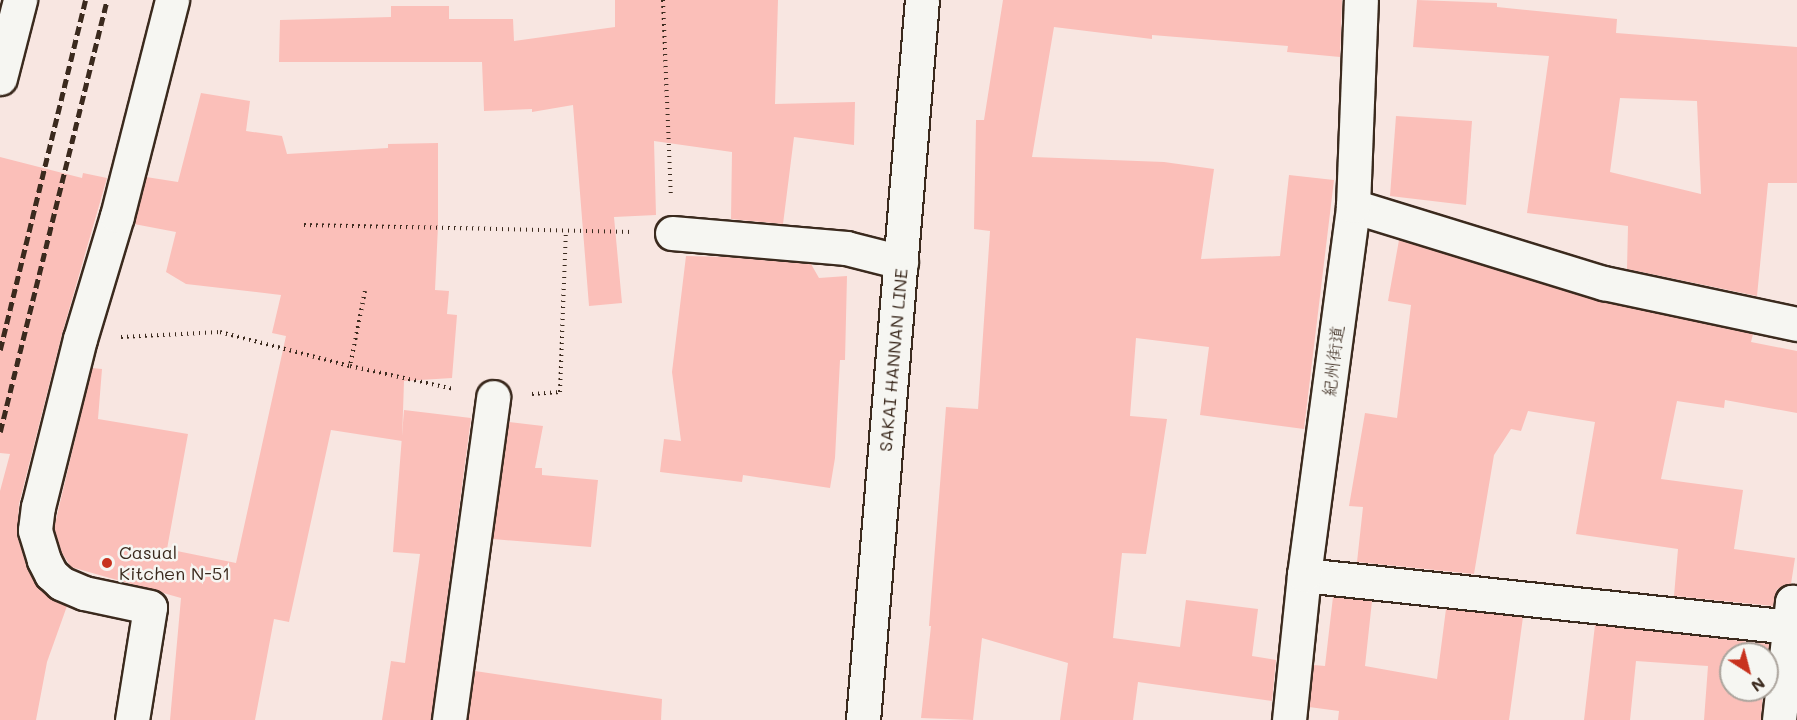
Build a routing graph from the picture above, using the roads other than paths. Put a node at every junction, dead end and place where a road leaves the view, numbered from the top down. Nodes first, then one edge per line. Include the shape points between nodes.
1 (20, 0) edge
2 (172, 0) edge
3 (922, 0) edge
4 (1362, 0) edge
5 (0, 78) edge
6 (1353, 206) junction
7 (672, 233) road end
8 (901, 262) junction
9 (1797, 324) edge
10 (493, 397) road end
11 (1304, 575) junction
12 (1793, 615) edge
13 (132, 720) edge
14 (449, 720) edge
15 (863, 720) edge
16 (1289, 720) edge
17 (1779, 720) edge

1 - 5 street
2 - 13 street via 117,216 80,339 35,530 44,560 61,583 84,593 150,607
3 - 8 street, SAKAI HANNAN LINE
4 - 6 street, 紀州街道
6 - 9 street via 1604,283
6 - 11 street, 紀州街道
7 - 8 street via 846,248
8 - 15 street, SAKAI HANNAN LINE
10 - 14 street
11 - 12 street
11 - 16 street, 紀州街道
12 - 17 street

